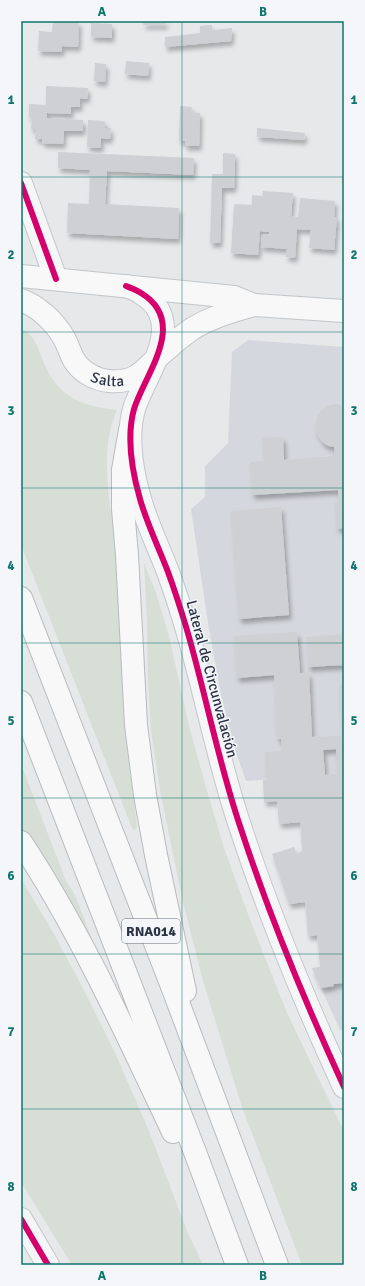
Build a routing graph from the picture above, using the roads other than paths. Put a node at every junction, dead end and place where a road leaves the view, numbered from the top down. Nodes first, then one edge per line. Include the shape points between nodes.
1 (21, 183) edge
2 (21, 276) edge
3 (56, 279) junction
4 (126, 286) junction
5 (21, 300) edge
6 (254, 304) junction
7 (344, 311) edge
8 (157, 358) junction
9 (130, 430) junction
10 (21, 598) edge
11 (21, 702) edge
12 (21, 842) edge
13 (201, 1064) junction
14 (344, 1087) edge
15 (21, 1219) edge
16 (227, 1240) junction
17 (48, 1265) edge
18 (237, 1265) edge
19 (277, 1265) edge

1 - 3 street
2 - 3 main road, Salta
3 - 4 main road, Salta
4 - 6 main road, Salta via 234,297
4 - 8 street, Lateral de Circunvalación via 150,300 161,316 162,340
5 - 8 main road, Salta via 36,308 57,327 74,360 93,377 111,381 131,379 141,374
6 - 7 main road, Salta
6 - 8 main road, Salta via 206,321
8 - 9 street, Lateral de Circunvalación via 134,410
9 - 13 main road via 123,470 122,509 127,555 136,725 156,856
9 - 14 street, Lateral de Circunvalación via 140,499 180,608 239,825 315,1024
10 - 13 main road, RNA014
11 - 16 main road, RNA014
12 - 16 main road via 80,941
13 - 19 main road, RNA014
15 - 17 street
16 - 18 main road, RNA014

